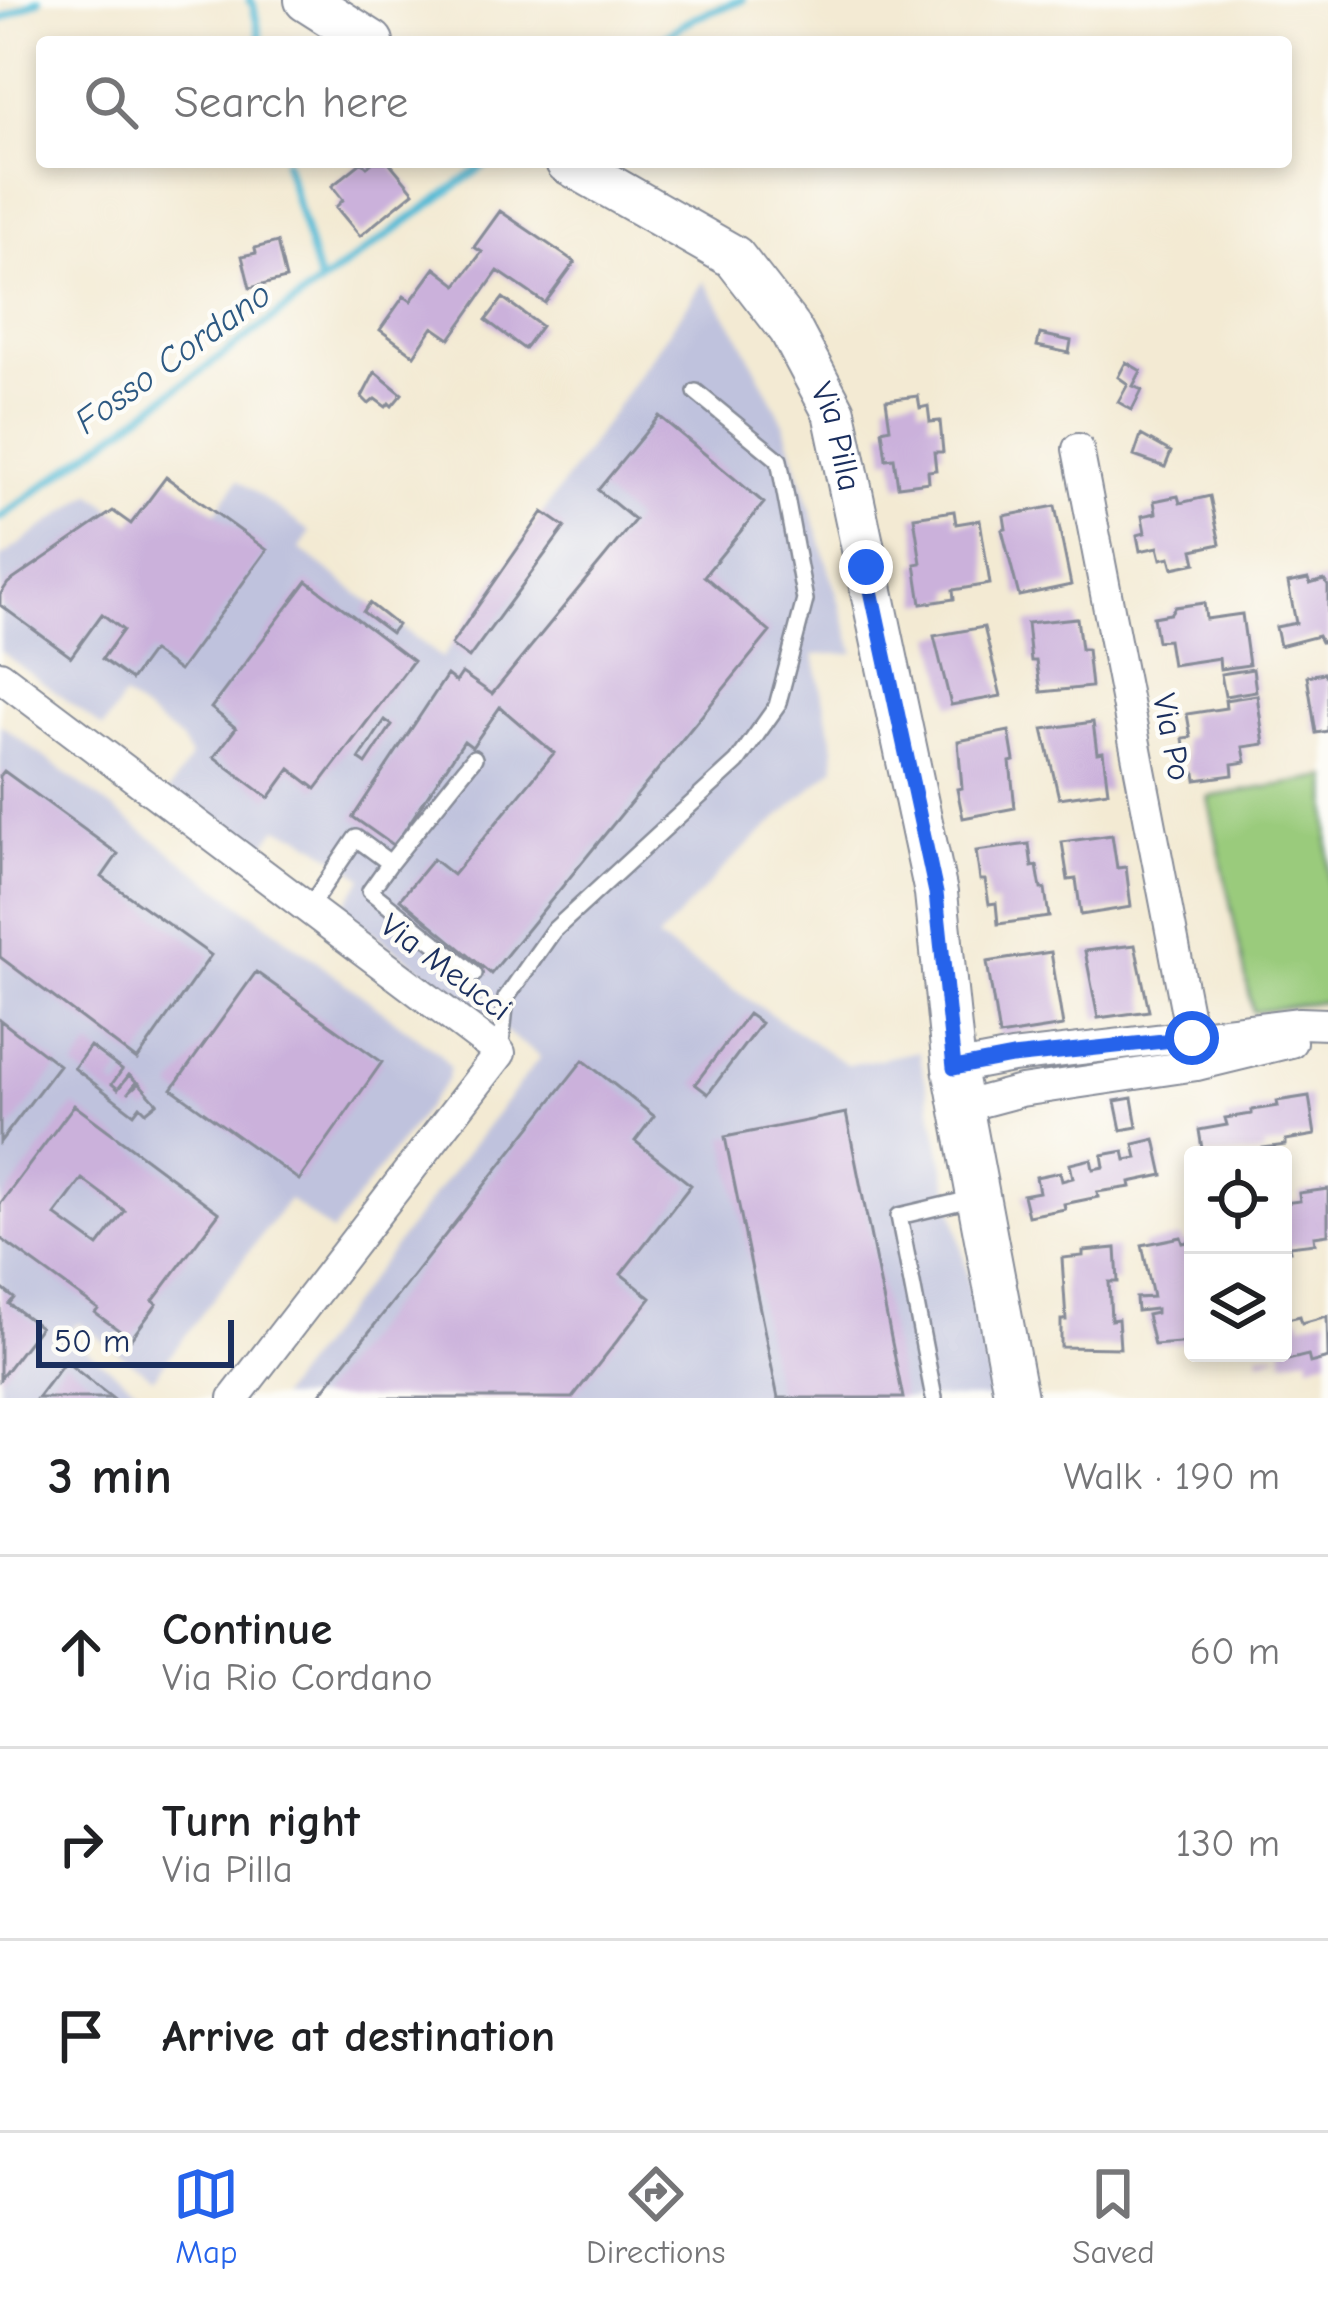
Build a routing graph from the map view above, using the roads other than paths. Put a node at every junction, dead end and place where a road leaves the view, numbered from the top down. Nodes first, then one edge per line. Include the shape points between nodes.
1 (306, 0) edge
2 (363, 36) edge
3 (578, 168) edge
4 (696, 392) dead end
5 (1078, 449) dead end
6 (0, 676) edge
7 (474, 758) dead end
8 (390, 863) junction
9 (308, 908) junction
10 (474, 974) dead end
11 (1328, 1027) edge
12 (1195, 1052) junction
13 (500, 1053) junction
14 (1012, 1057) junction
15 (958, 1087) junction
16 (1021, 1091) junction
17 (978, 1197) junction
18 (234, 1398) edge
19 (934, 1398) edge
20 (1016, 1398) edge

1 - 2 main road
3 - 15 main road, Via Pilla via 734,257 790,329 834,412 936,893
4 - 13 lane via 778,460 805,600 777,706 737,762 553,931 506,998
5 - 12 street, Via Po
6 - 9 street, Via Meucci
7 - 8 lane
8 - 9 lane via 356,838
8 - 10 lane via 370,891
9 - 13 street, Via Meucci
11 - 12 street via 1300,1023
12 - 14 street
12 - 16 street
13 - 18 street, Via Meucci
14 - 15 street
14 - 16 street
15 - 16 street
15 - 17 main road, Via Pilla
17 - 19 lane via 899,1216
17 - 20 main road, Via Pilla

